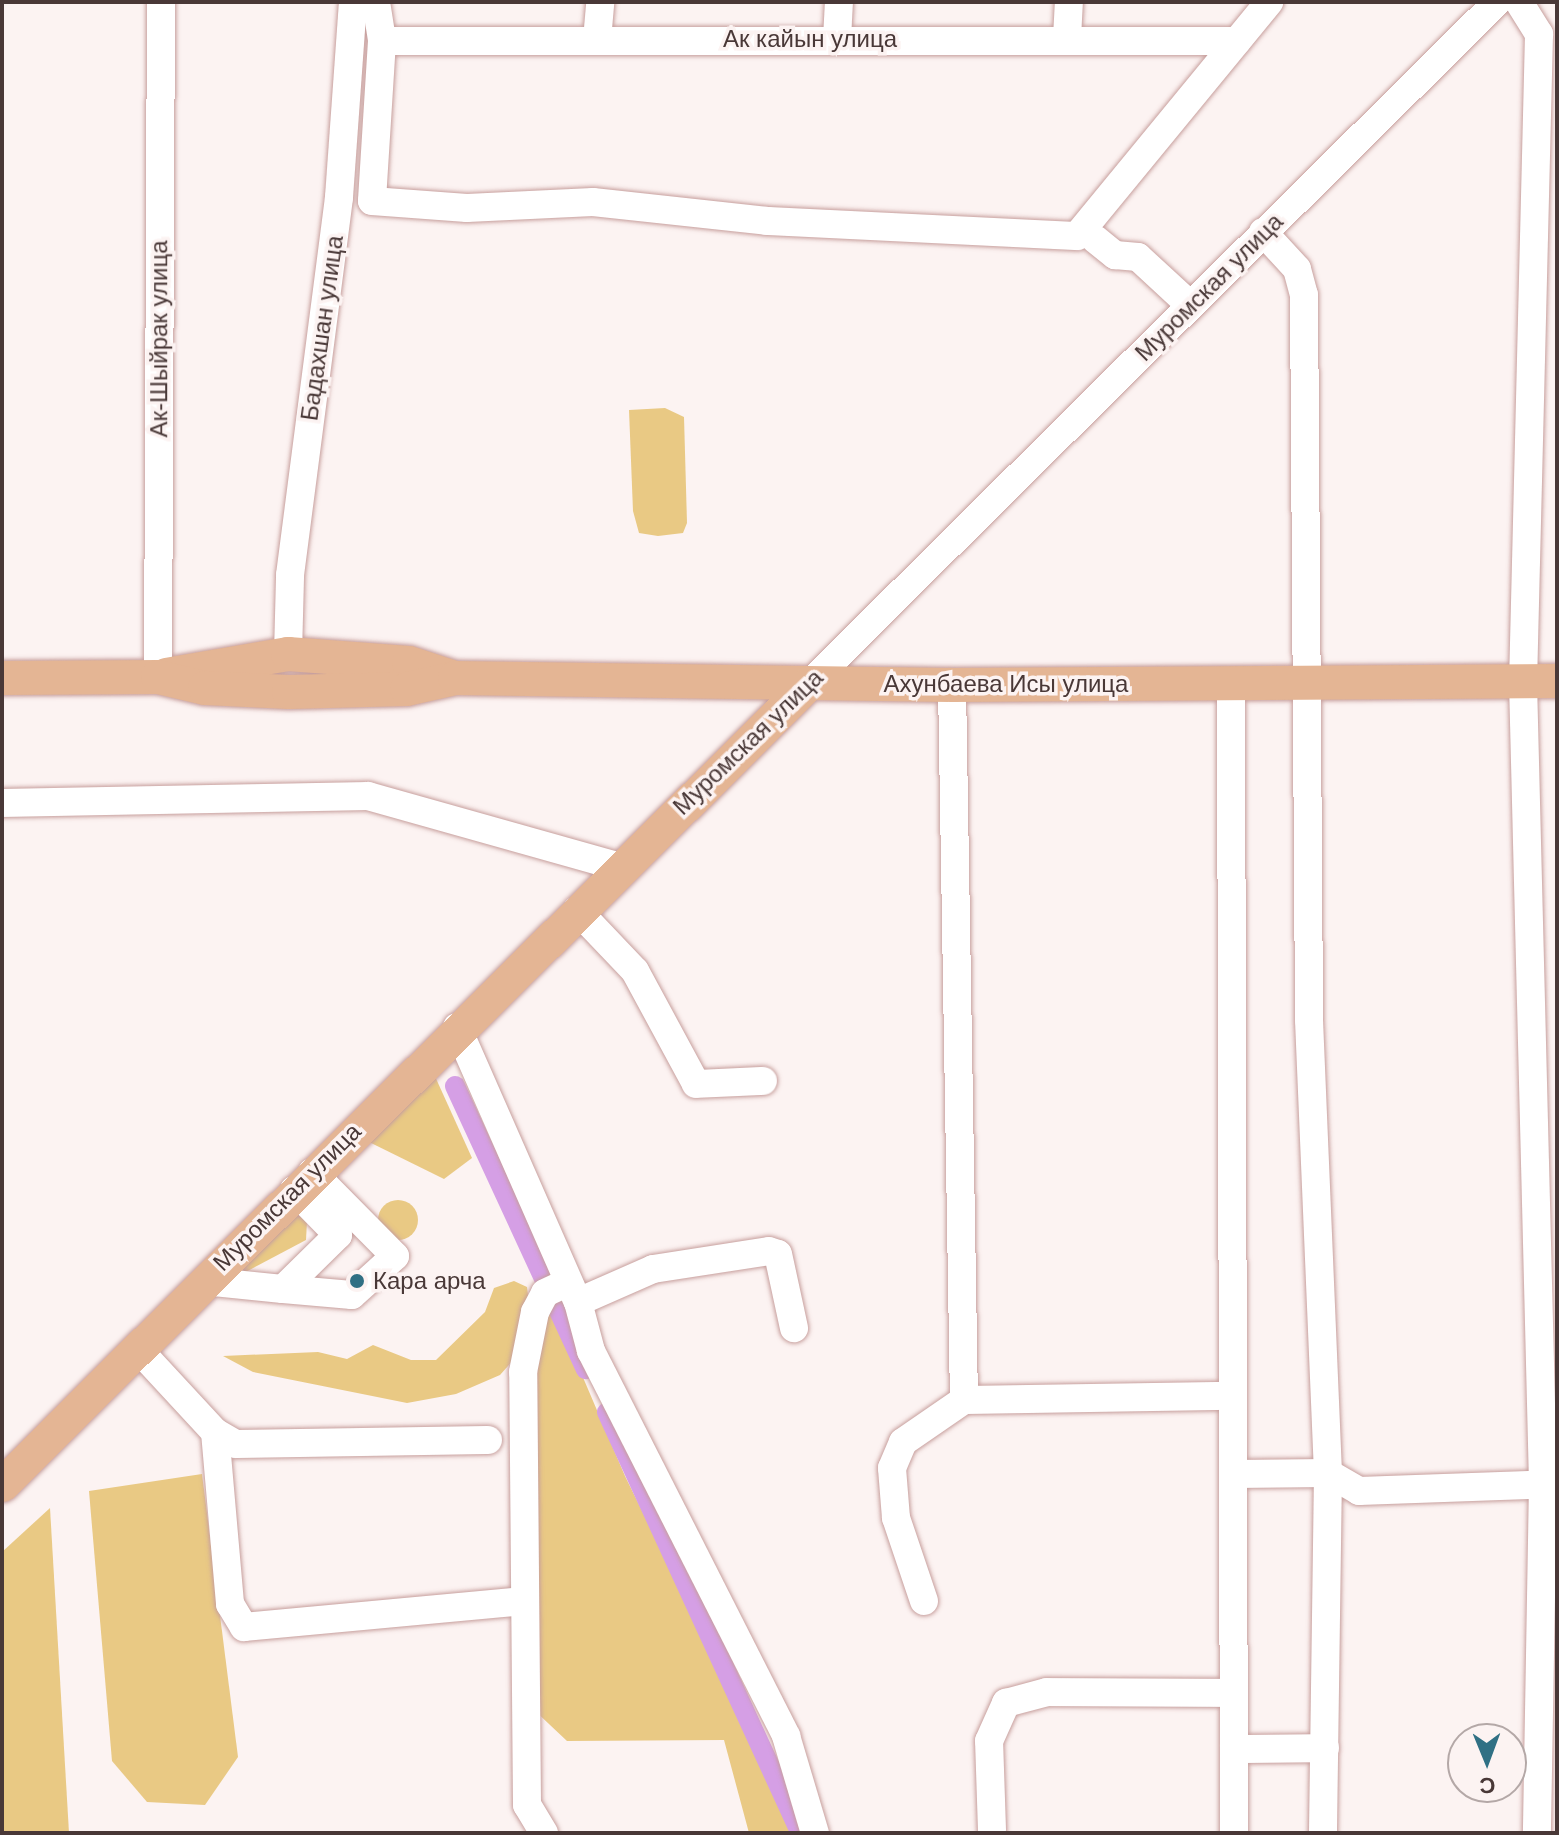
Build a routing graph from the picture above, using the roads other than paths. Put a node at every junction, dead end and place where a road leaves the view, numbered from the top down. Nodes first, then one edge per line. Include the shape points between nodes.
1 (161, 2) edge
2 (353, 2) edge
3 (376, 2) edge
4 (600, 2) edge
5 (839, 2) edge
6 (1069, 2) edge
7 (1269, 2) edge
8 (1497, 2) edge
9 (1519, 2) edge
10 (1067, 38) junction
11 (837, 39) junction
12 (597, 40) junction
13 (382, 41) junction
14 (1237, 41) junction
15 (1087, 232) junction
16 (1263, 232) junction
17 (1190, 305) junction
18 (288, 654) junction
19 (158, 677) junction
20 (2, 678) edge
21 (455, 678) junction
22 (1557, 681) edge
23 (1523, 682) junction
24 (1306, 683) junction
25 (809, 684) junction
26 (1231, 684) junction
27 (952, 685) junction
28 (2, 803) edge
29 (620, 867) junction
30 (577, 910) junction
31 (457, 1027) junction
32 (763, 1081) dead end
33 (303, 1181) junction
34 (204, 1281) junction
35 (283, 1289) junction
36 (561, 1291) junction
37 (794, 1328) dead end
38 (139, 1350) junction
39 (1233, 1396) junction
40 (964, 1400) junction
41 (215, 1432) junction
42 (488, 1440) dead end
43 (1328, 1473) junction
44 (1234, 1474) junction
45 (1550, 1483) edge
46 (2, 1485) edge
47 (524, 1601) junction
48 (924, 1601) dead end
49 (1234, 1693) junction
50 (1325, 1748) junction
51 (1234, 1749) junction
52 (992, 1830) dead end
53 (544, 1833) edge
54 (815, 1833) edge
55 (1234, 1833) edge
56 (1323, 1833) edge
57 (1537, 1833) edge

1 - 19 street, Ак-Шыйрак улица
2 - 18 street, Бадахшан улица via 337,212 291,561
3 - 13 street
4 - 12 street
5 - 11 street
6 - 10 street
7 - 14 street
8 - 16 street, Муромская улица
9 - 23 street via 1539,34
10 - 11 street, Ак кайын улица
10 - 14 street, Ак кайын улица
11 - 12 street, Ак кайын улица
12 - 13 street, Ак кайын улица
13 - 15 street via 372,201 467,208 593,202 767,221
14 - 15 street
15 - 17 street via 1115,255 1138,257
16 - 17 street, Муромская улица
16 - 24 street via 1297,269 1304,295
17 - 25 street, Муромская улица
18 - 19 main road, Ахунбаева Исы улица
18 - 21 main road, Ахунбаева Исы улица via 409,663
19 - 20 main road, Ахунбаева Исы улица
19 - 21 main road, Ахунбаева Исы улица via 205,688 289,692 407,689
21 - 25 main road, Ахунбаева Исы улица
22 - 23 main road, Ахунбаева Исы улица
23 - 24 main road, Ахунбаева Исы улица
23 - 45 street
24 - 26 main road, Ахунбаева Исы улица
24 - 43 street via 1309,1020
25 - 27 main road, Ахунбаева Исы улица
25 - 29 main road, Муромская улица
26 - 27 main road, Ахунбаева Исы улица
26 - 39 street
27 - 40 street
28 - 29 street via 368,796
29 - 30 main road, Муромская улица
30 - 31 main road, Муромская улица
30 - 32 street via 635,971 696,1084
31 - 33 main road, Муромская улица
31 - 36 street
33 - 34 main road, Муромская улица
33 - 35 street via 338,1235
33 - 35 street via 395,1256 352,1295
34 - 35 street
34 - 38 main road, Муромская улица
36 - 37 street via 653,1269 769,1251 778,1254
36 - 47 street via 524,1349
36 - 54 street via 645,1448 678,1536 786,1736
38 - 41 street
38 - 46 main road, Муромская улица
39 - 40 street
39 - 44 street
40 - 48 street via 903,1442 892,1468 896,1518
41 - 42 street via 236,1444 270,1448
41 - 47 street via 230,1604 244,1627
43 - 44 street
43 - 45 street via 1359,1491
43 - 50 street
44 - 49 street
45 - 57 street
47 - 53 street via 527,1805
49 - 51 street
49 - 52 street via 1047,1692 1006,1703 989,1741
50 - 51 street
50 - 56 street
51 - 55 street

